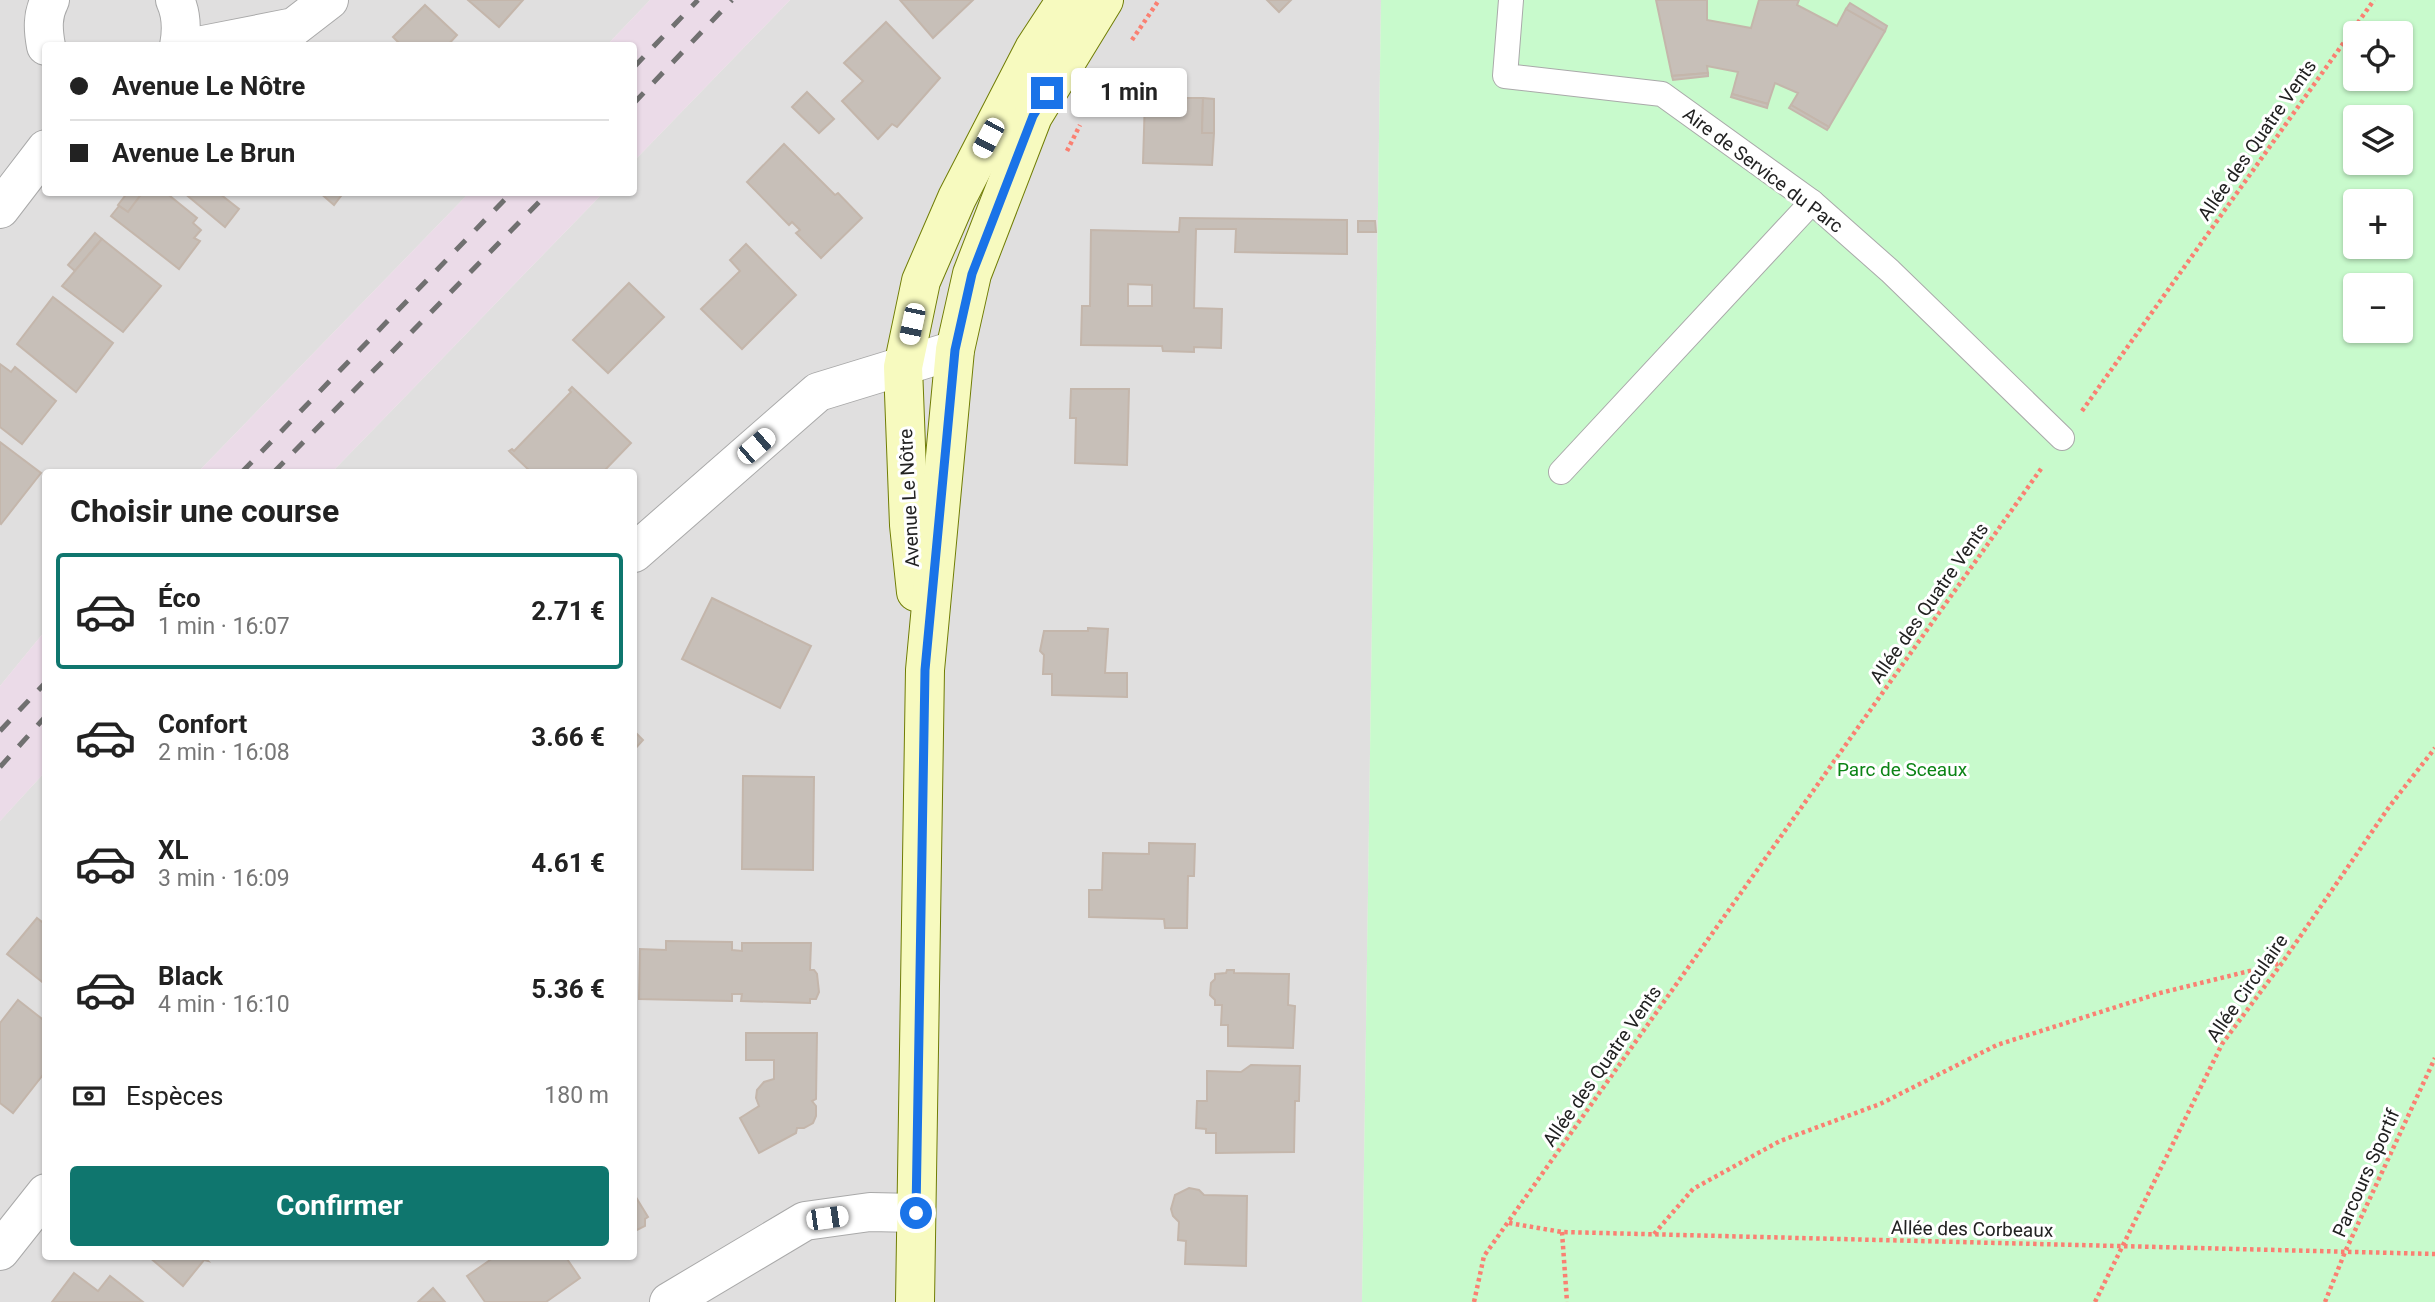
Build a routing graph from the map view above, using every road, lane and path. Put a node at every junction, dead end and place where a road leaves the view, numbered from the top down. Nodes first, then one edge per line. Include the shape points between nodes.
1 (50, 0) edge
2 (175, 0) edge
3 (329, 0) edge
4 (1066, 0) edge
5 (1104, 0) edge
6 (1159, 0) edge
7 (1511, 0) edge
8 (2374, 0) edge
9 (45, 42) edge
10 (180, 42) edge
11 (218, 42) edge
12 (1130, 42) dead end
13 (1082, 120) dead end
14 (42, 154) edge
15 (1064, 157) dead end
16 (1812, 202) junction
17 (0, 209) edge
18 (955, 350) junction
19 (903, 367) junction
20 (2062, 438) junction
21 (1561, 472) dead end
22 (637, 550) edge
23 (925, 670) junction
24 (2435, 748) edge
25 (2282, 963) junction
26 (2435, 1058) edge
27 (42, 1198) edge
28 (916, 1213) junction
29 (1509, 1223) junction
30 (1563, 1232) junction
31 (1654, 1235) junction
32 (2121, 1247) junction
33 (0, 1251) edge
34 (2345, 1252) junction
35 (2435, 1254) edge
36 (669, 1302) edge
37 (915, 1302) edge
38 (1474, 1302) edge
39 (1567, 1302) edge
40 (2095, 1302) edge
41 (2325, 1302) edge

1 - 9 street via 43,29
2 - 10 street via 182,29
3 - 11 street via 294,27
4 - 19 main road, Avenue Le Nôtre via 1034,49 957,198 921,281
5 - 18 main road, Avenue Le Nôtre via 1033,116 972,274
6 - 12 path
7 - 16 lane, Aire de Service du Parc via 1505,76 1662,94
8 - 20 path, Allée des Quatre Vents
13 - 15 path
14 - 17 street
16 - 20 lane, Aire de Service du Parc
16 - 21 lane
18 - 19 street
18 - 23 main road, Avenue Le Nôtre
19 - 22 street via 818,392
19 - 23 main road, Avenue Le Nôtre via 909,539
20 - 29 path, Allée des Quatre Vents
23 - 28 main road, Avenue Le Nôtre
24 - 25 path, Allée Circulaire
25 - 31 path via 2160,993 1997,1045 1880,1104 1769,1147 1693,1189
25 - 32 path, Allée Circulaire via 2222,1044
26 - 34 path, Parcours Sportif
27 - 33 street
28 - 36 street via 870,1212 805,1221
28 - 37 main road, Avenue Le Nôtre
29 - 30 path, Allée des Corbeaux
29 - 38 path, Allée des Quatre Vents via 1484,1256
30 - 31 path, Allée des Corbeaux
30 - 39 path
31 - 32 path, Allée des Corbeaux
32 - 34 path, Allée des Corbeaux
32 - 40 path, Allée Circulaire
34 - 35 path, Allée des Corbeaux
34 - 41 path, Parcours Sportif

